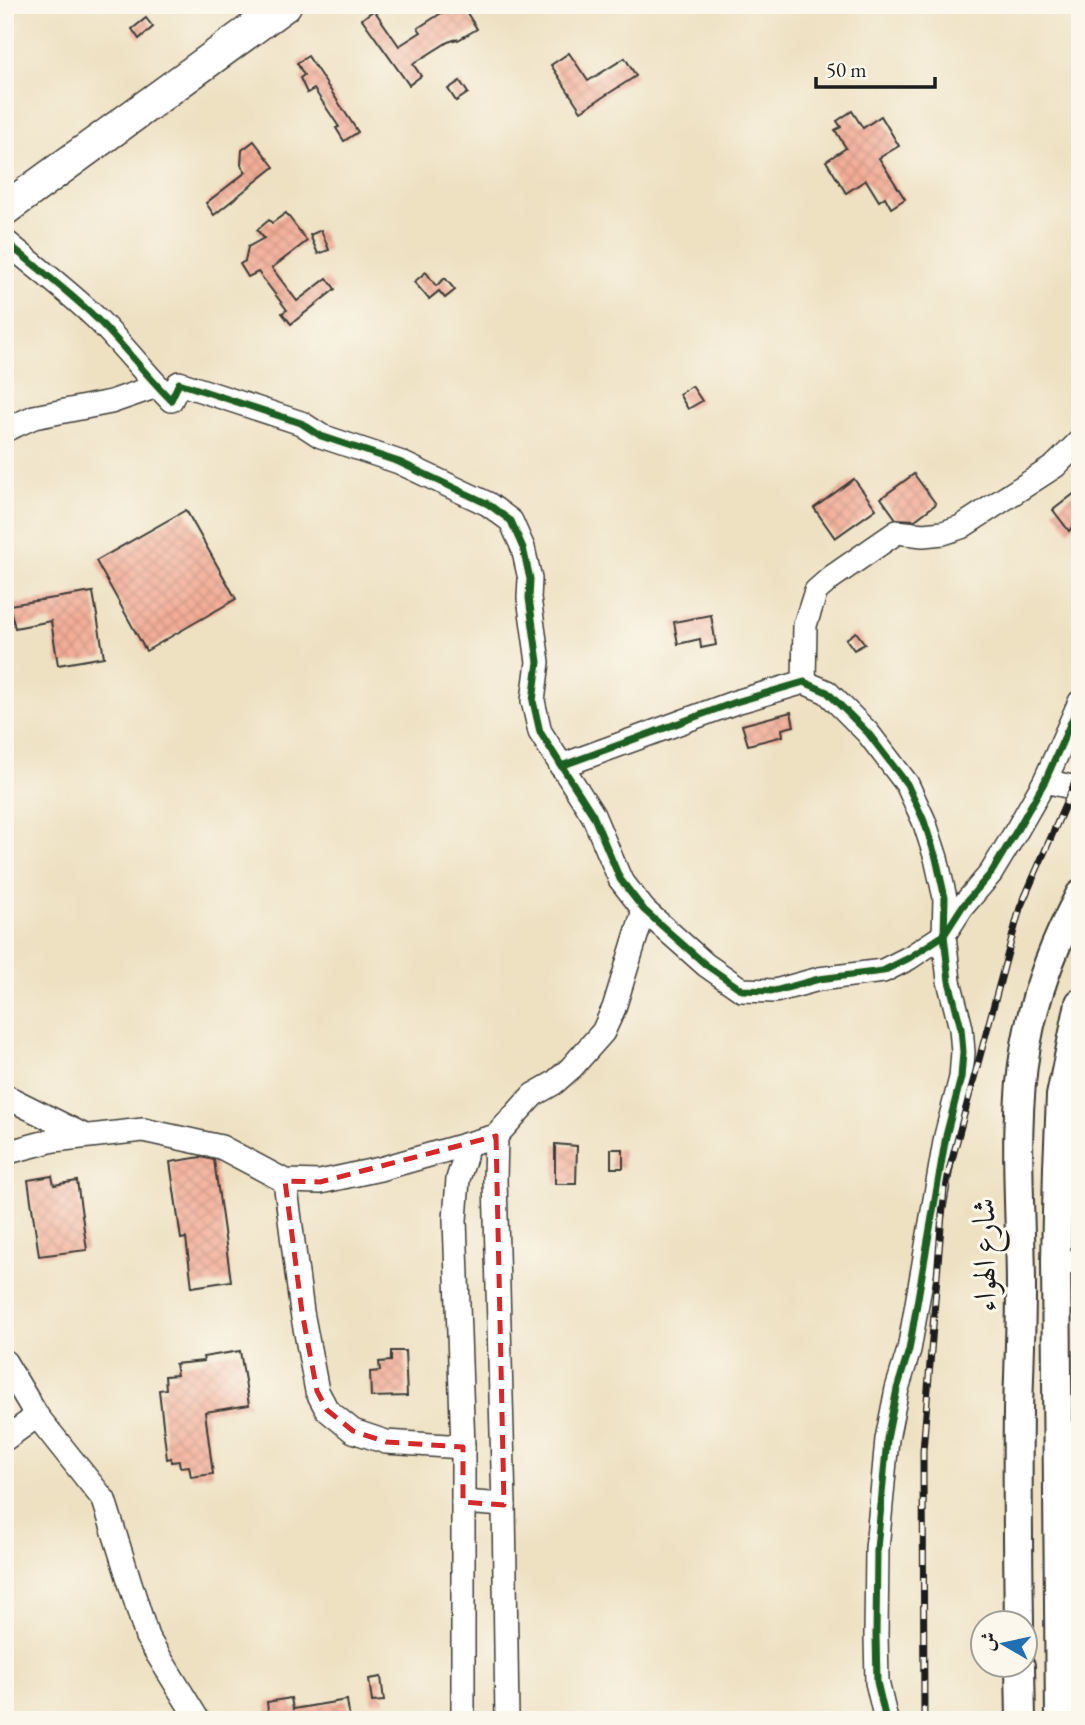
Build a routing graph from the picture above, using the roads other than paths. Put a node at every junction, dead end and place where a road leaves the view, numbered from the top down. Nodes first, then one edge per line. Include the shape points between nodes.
1 (252, 5) edge
2 (285, 5) edge
3 (5, 184) edge
4 (5, 209) edge
5 (5, 241) edge
6 (157, 386) junction
7 (5, 430) edge
8 (1080, 441) edge
9 (804, 682) junction
10 (1080, 702) edge
11 (561, 766) junction
12 (1045, 781) junction
13 (1080, 789) edge
14 (1080, 895) edge
15 (644, 910) junction
16 (944, 935) junction
17 (1080, 1003) edge
18 (5, 1096) edge
19 (85, 1136) junction
20 (496, 1136) junction
21 (466, 1145) junction
22 (5, 1153) edge
23 (285, 1181) junction
24 (1068, 1262) edge
25 (5, 1362) edge
26 (37, 1416) junction
27 (1080, 1431) edge
28 (5, 1439) edge
29 (463, 1447) junction
30 (463, 1502) junction
31 (504, 1505) junction
32 (1072, 1567) edge
33 (1019, 1610) edge
34 (1020, 1680) edge
35 (198, 1720) edge
36 (463, 1720) edge
37 (506, 1720) edge
38 (886, 1720) edge
39 (1021, 1720) edge
40 (1060, 1720) edge
41 (1077, 1720) edge

1 - 3 highway
2 - 4 highway
5 - 6 street via 75,298
6 - 7 street via 111,402 34,417
6 - 11 street via 171,400 179,383 301,424 321,436 399,462 488,504 511,521 530,579 538,662 533,701 540,732
8 - 9 street via 1055,466 961,527 923,535 897,532 816,591 805,625
9 - 11 street
9 - 16 street via 827,692 850,713 907,784 936,858 945,898
10 - 12 street
11 - 15 street via 593,815 620,879
12 - 13 street
12 - 16 street via 991,873
14 - 33 main road, شارع الهواء via 1036,1003 1025,1045 1021,1090
15 - 16 street via 724,979 742,990 758,992 883,971
15 - 20 street via 603,1032 563,1076 533,1095
16 - 38 street via 963,1052 909,1350 887,1439 876,1623 877,1682
17 - 24 main road via 1061,1096
18 - 19 street
19 - 22 street
19 - 23 street via 143,1130 221,1147
20 - 21 street
20 - 31 street
21 - 23 street via 320,1182
21 - 29 street via 455,1220
23 - 29 street via 302,1312 317,1391 327,1410 353,1431 386,1442
24 - 32 main road
25 - 26 street
26 - 28 street
26 - 35 street via 104,1500 147,1637
27 - 32 street
29 - 30 street
30 - 31 street
30 - 36 street
31 - 37 street
32 - 40 main road
32 - 41 street
34 - 39 main road

